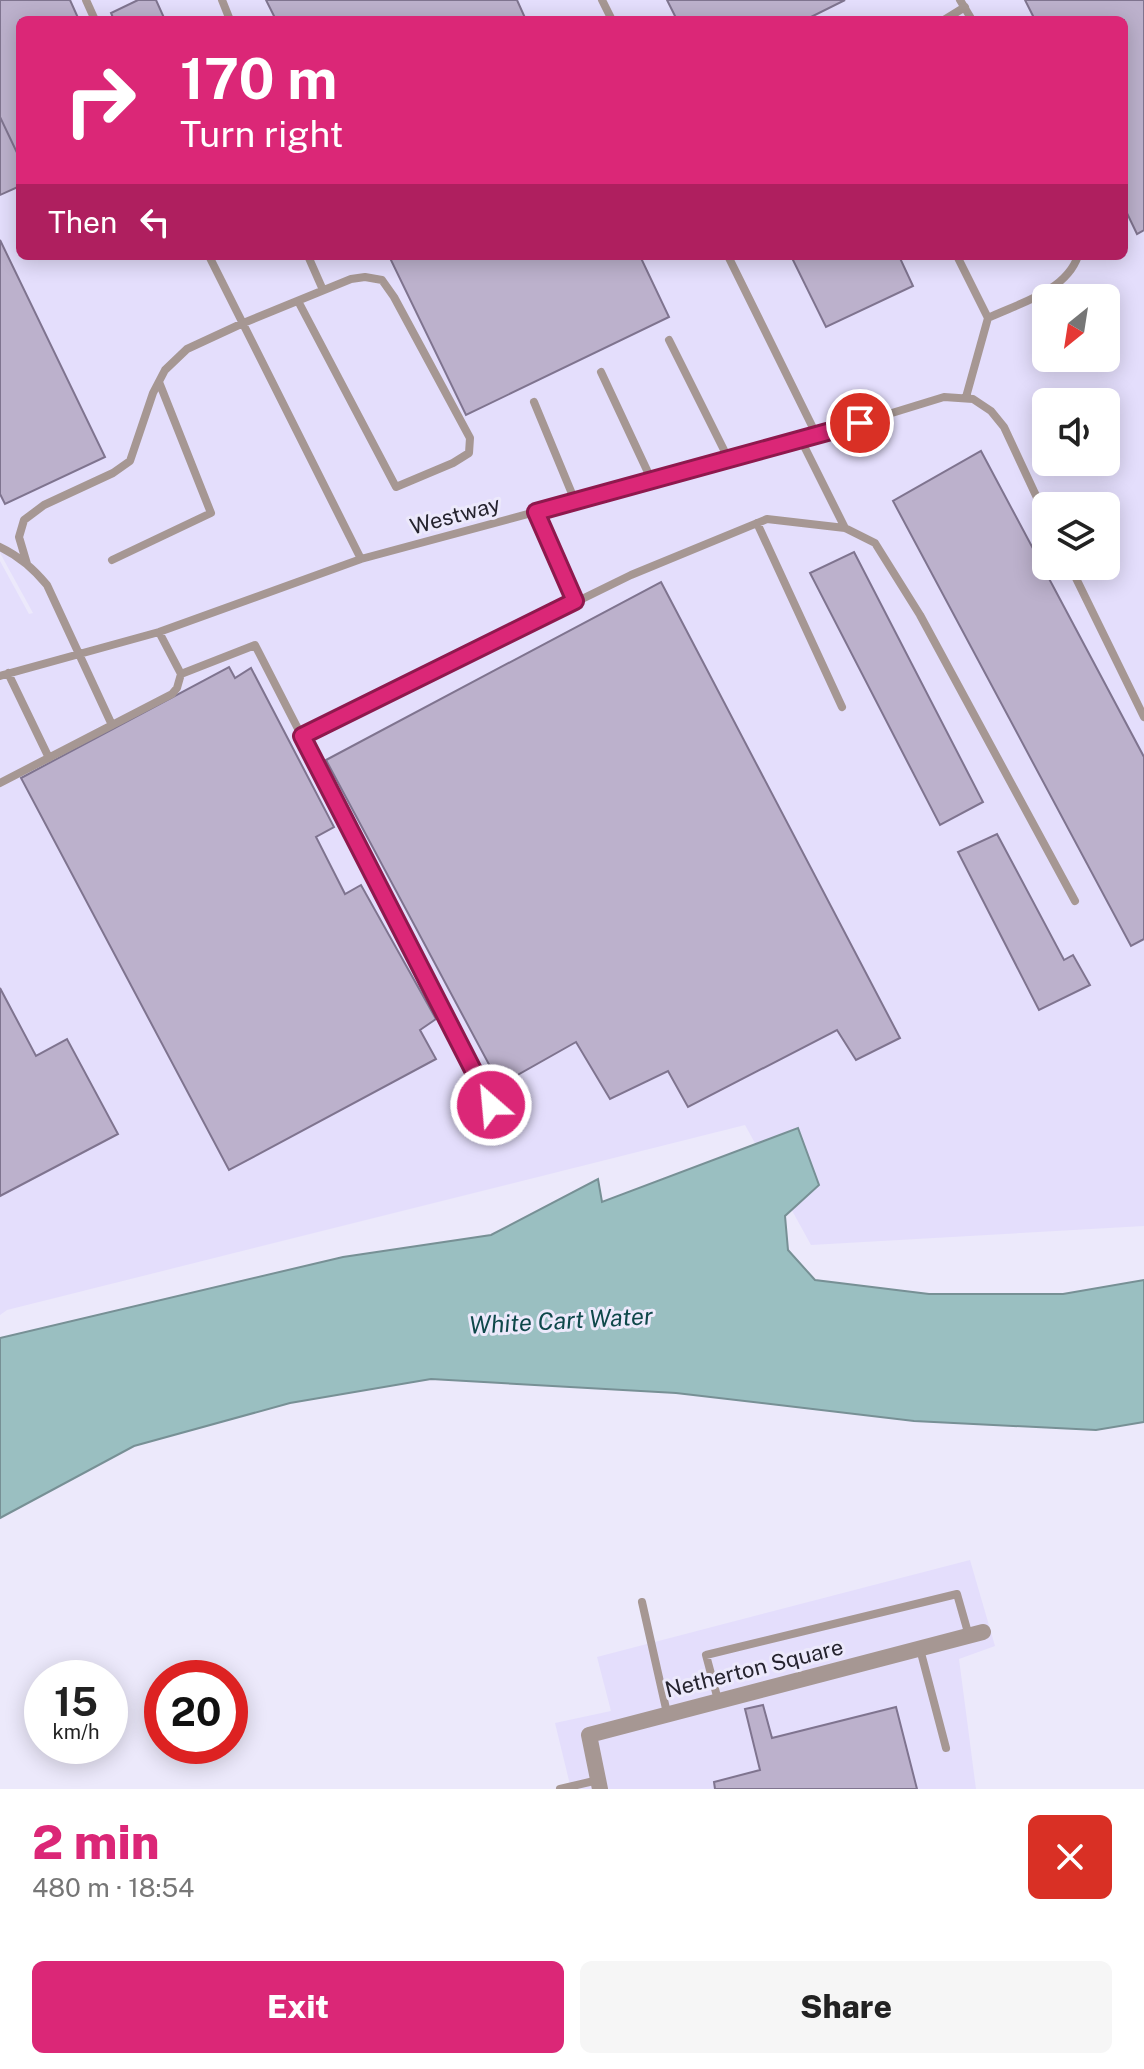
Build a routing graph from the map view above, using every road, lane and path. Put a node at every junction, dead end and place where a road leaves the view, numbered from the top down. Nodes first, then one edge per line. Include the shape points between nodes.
1 (211, 260) edge
2 (310, 260) edge
3 (730, 260) edge
4 (959, 260) edge
5 (1077, 260) edge
6 (323, 290) junction
7 (298, 301) junction
8 (988, 318) junction
9 (241, 324) junction
10 (669, 340) dead end
11 (601, 372) dead end
12 (159, 382) junction
13 (966, 397) junction
14 (534, 402) dead end
15 (817, 436) junction
16 (801, 440) junction
17 (729, 460) junction
18 (652, 481) junction
19 (1034, 492) edge
20 (575, 501) junction
21 (536, 512) junction
22 (757, 523) junction
23 (845, 528) junction
24 (0, 547) edge
25 (361, 559) junction
26 (112, 560) dead end
27 (27, 564) junction
28 (1077, 580) edge
29 (575, 601) junction
30 (159, 632) junction
31 (78, 654) junction
32 (181, 674) junction
33 (4, 675) edge
34 (842, 707) dead end
35 (1144, 717) edge
36 (112, 725) junction
37 (302, 736) junction
38 (49, 758) junction
39 (0, 783) edge
40 (1075, 901) dead end
41 (491, 1105) dead end
42 (642, 1602) dead end
43 (976, 1634) joint
44 (920, 1648) junction
45 (718, 1700) junction
46 (667, 1713) junction
47 (946, 1748) dead end
48 (599, 1784) edge
49 (560, 1789) edge

1 - 9 lane
2 - 6 lane
3 - 15 lane
4 - 8 lane
5 - 8 lane via 1074,270 1053,288
6 - 7 lane
6 - 7 lane via 351,279 382,280 470,438 469,453 396,487
7 - 9 lane
8 - 13 lane
9 - 12 lane via 187,349
9 - 25 lane
10 - 17 lane
11 - 18 lane
12 - 26 lane via 211,513
12 - 27 lane via 130,461 24,520 19,537
13 - 15 lane, Westway via 944,397
13 - 19 lane via 991,411 1004,427
14 - 20 lane
15 - 16 lane, Westway
16 - 17 lane, Westway
16 - 23 lane
17 - 18 lane, Westway
18 - 20 lane, Westway
20 - 21 lane, Westway
21 - 25 lane, Westway
21 - 29 lane
22 - 23 lane via 767,519
22 - 29 lane
22 - 34 lane
23 - 40 lane via 875,543 920,615
24 - 27 lane
25 - 30 lane, Westway
27 - 31 lane via 47,585
28 - 35 lane
29 - 37 lane
30 - 31 lane, Westway
30 - 32 lane
31 - 33 lane, Westway
31 - 36 lane
32 - 36 lane via 172,694
32 - 37 lane via 255,645
33 - 38 lane
36 - 38 lane
37 - 41 lane
38 - 39 lane
42 - 46 lane
43 - 44 street, Netherton Square
43 - 45 lane via 957,1594 706,1655
44 - 45 street, Netherton Square
44 - 47 lane
45 - 46 street, Netherton Square
46 - 48 street, Netherton Square via 589,1735
48 - 49 lane

